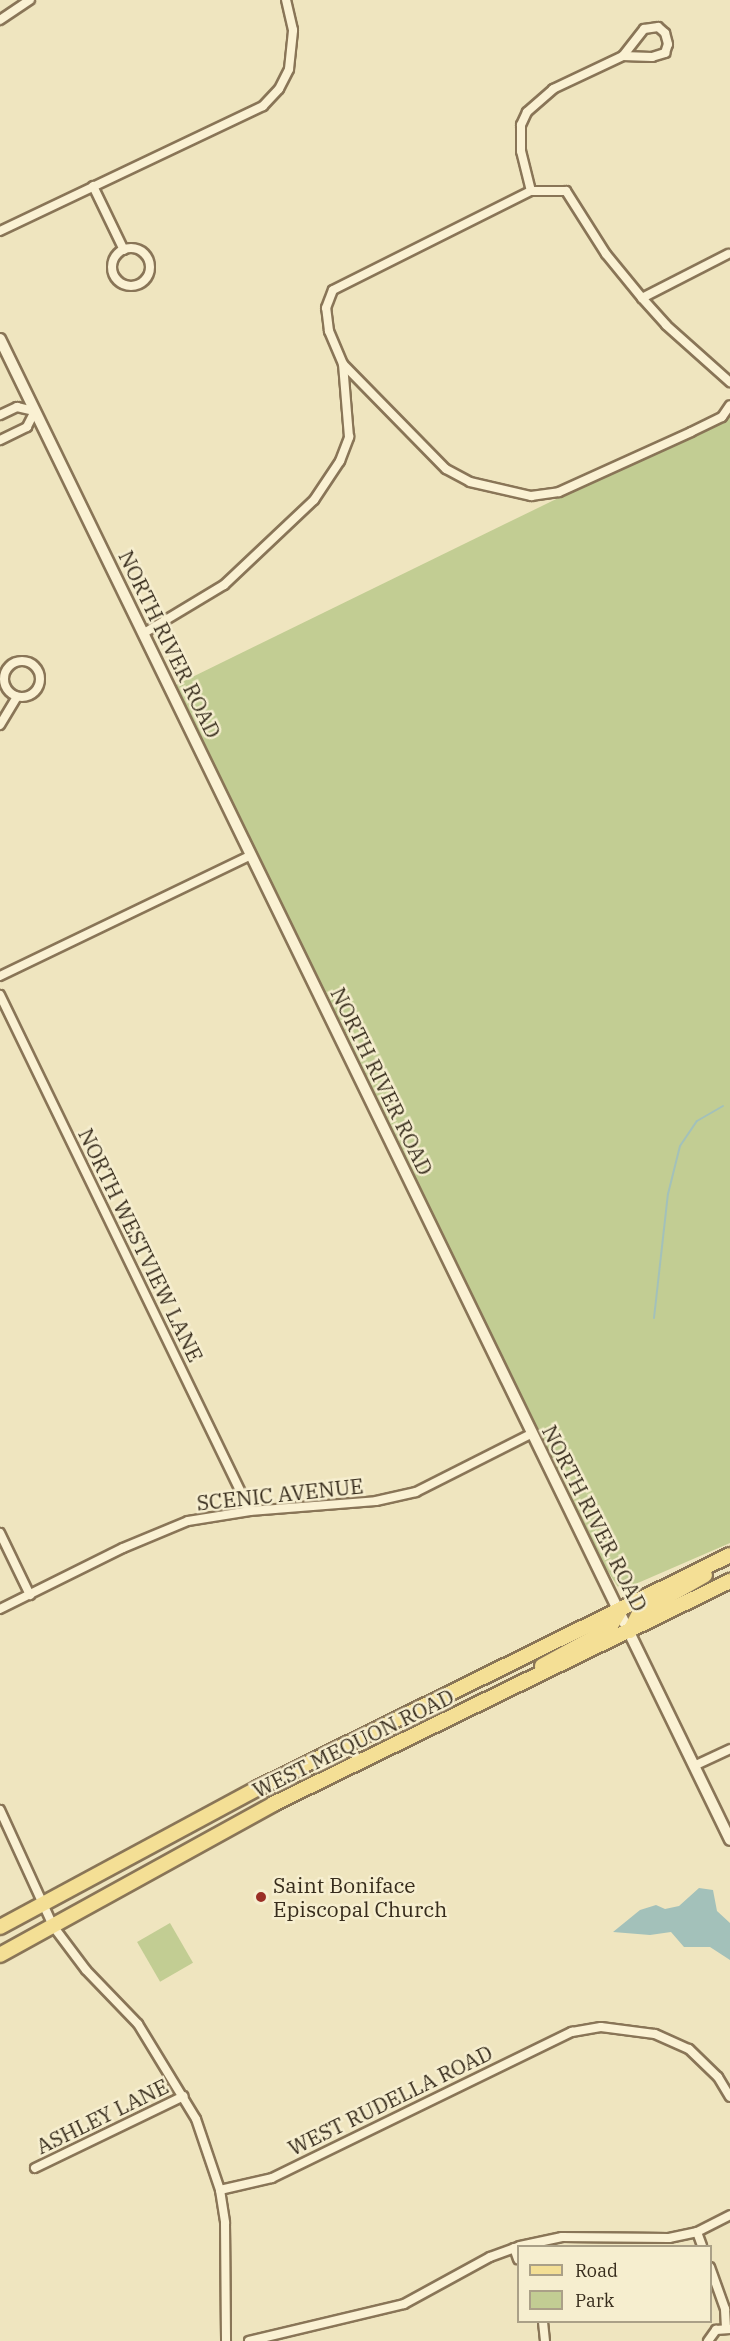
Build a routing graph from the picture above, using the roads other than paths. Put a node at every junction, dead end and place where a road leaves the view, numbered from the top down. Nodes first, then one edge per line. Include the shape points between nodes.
1 (30, 0) edge
2 (286, 0) edge
3 (0, 20) edge
4 (623, 56) junction
5 (93, 186) junction
6 (531, 191) junction
7 (0, 231) edge
8 (124, 249) junction
9 (728, 254) dead end
10 (642, 298) junction
11 (0, 339) edge
12 (343, 364) junction
13 (730, 382) edge
14 (730, 405) edge
15 (35, 411) junction
16 (0, 415) edge
17 (0, 440) edge
18 (144, 633) junction
19 (17, 697) junction
20 (0, 725) edge
21 (251, 855) junction
22 (0, 976) edge
23 (0, 995) edge
24 (531, 1434) junction
25 (250, 1511) junction
26 (0, 1533) edge
27 (724, 1558) edge
28 (730, 1581) edge
29 (30, 1595) junction
30 (0, 1609) edge
31 (620, 1611) junction
32 (630, 1631) junction
33 (522, 1683) junction
34 (730, 1749) edge
35 (694, 1766) junction
36 (0, 1810) edge
37 (730, 1840) edge
38 (43, 1905) junction
39 (53, 1926) junction
40 (0, 1927) edge
41 (0, 1954) edge
42 (184, 2096) junction
43 (730, 2097) edge
44 (35, 2168) dead end
45 (220, 2190) junction
46 (730, 2215) edge
47 (697, 2232) junction
48 (527, 2245) edge
49 (701, 2245) edge
50 (517, 2248) edge
51 (712, 2270) edge
52 (543, 2323) edge
53 (728, 2328) edge
54 (226, 2341) edge
55 (249, 2341) edge
56 (545, 2341) edge
57 (708, 2341) edge

1 - 3 street
2 - 5 street via 293,49 279,89 263,105
4 - 4 street via 652,57 664,53 668,44 665,33 658,27 644,29
4 - 6 street via 553,89 527,112 521,125 521,151
5 - 7 street
5 - 8 street
6 - 10 street via 566,191 606,254
6 - 12 street via 333,290 326,308 329,331
8 - 8 street via 112,264 115,277 125,285 138,284 149,271 148,260 141,251
9 - 10 street
10 - 13 street via 666,326
11 - 15 street, NORTH RIVER ROAD
12 - 14 street via 446,469 470,482 531,496 559,492 691,432 722,417
12 - 18 street via 349,437 340,461 314,500 229,581
15 - 16 street via 17,407
15 - 17 street via 27,427
15 - 18 street, NORTH RIVER ROAD
18 - 21 street, NORTH RIVER ROAD
19 - 19 street via 29,696 40,681 37,669 27,662 10,665 4,675 5,686
19 - 20 street
21 - 22 street
21 - 24 street, NORTH RIVER ROAD
23 - 25 street, NORTH WESTVIEW LANE
24 - 25 street, SCENIC AVENUE via 416,1492 376,1502
24 - 31 street, NORTH RIVER ROAD
25 - 29 street, SCENIC AVENUE via 188,1521 123,1548
26 - 29 street
27 - 31 main road, WEST MEQUON ROAD
27 - 32 main road via 682,1592 639,1613
28 - 32 main road, WEST MEQUON ROAD
29 - 30 street, SCENIC AVENUE
31 - 32 street, NORTH RIVER ROAD
31 - 33 main road via 609,1629 548,1661
31 - 38 main road, WEST MEQUON ROAD via 258,1788
32 - 33 main road, WEST MEQUON ROAD
32 - 35 street, NORTH RIVER ROAD
33 - 39 main road, WEST MEQUON ROAD via 273,1804
34 - 35 street
35 - 37 street, NORTH RIVER ROAD
36 - 38 street
38 - 39 street
38 - 40 main road, WEST MEQUON ROAD
39 - 41 main road, WEST MEQUON ROAD
39 - 42 street via 86,1970 138,2024
42 - 44 street, ASHLEY LANE
42 - 45 street via 207,2147
43 - 45 street, WEST RUDELLA ROAD via 718,2077 689,2049 655,2034 601,2027 572,2032 272,2178
45 - 54 street via 225,2223
46 - 47 street
47 - 48 street via 642,2240 562,2237
47 - 49 street
50 - 55 street via 404,2304
51 - 53 street
52 - 56 street
53 - 57 street via 716,2330

